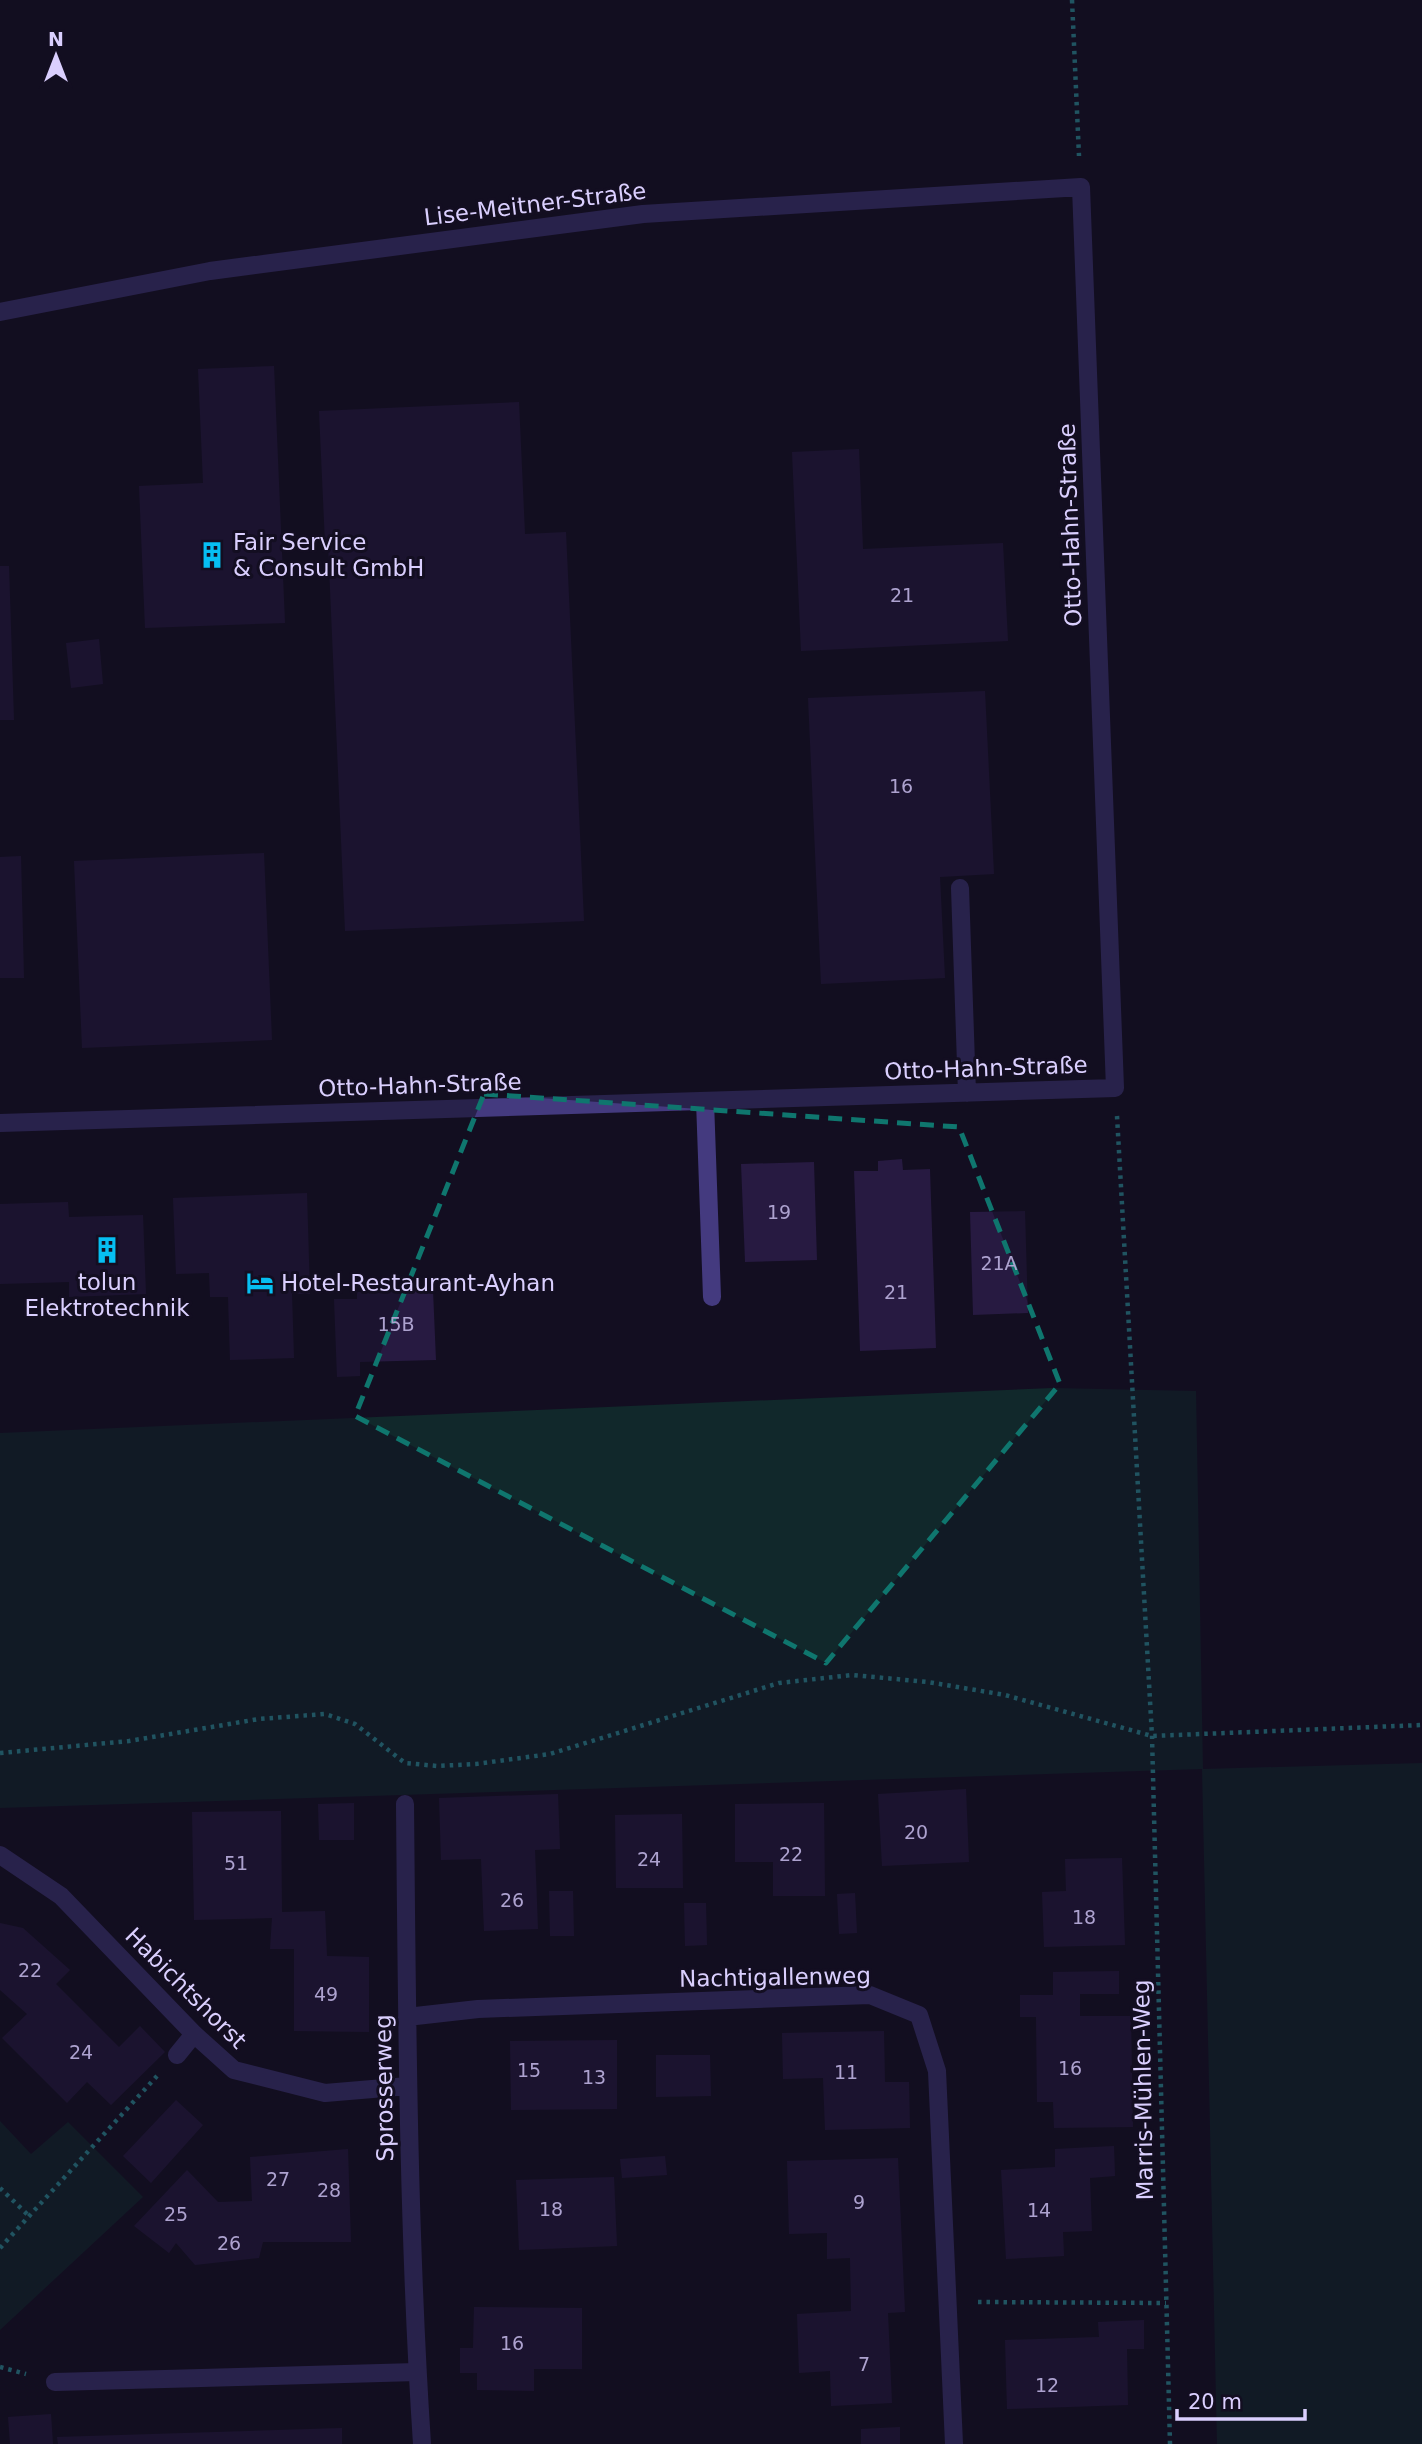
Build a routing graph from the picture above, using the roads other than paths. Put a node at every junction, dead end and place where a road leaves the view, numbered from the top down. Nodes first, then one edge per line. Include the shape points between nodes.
1 (1081, 187) joint
2 (0, 312) edge
3 (960, 888) dead end
4 (967, 1093) junction
5 (705, 1101) junction
6 (0, 1123) edge
7 (712, 1297) dead end
8 (405, 1804) dead end
9 (0, 1854) edge
10 (407, 2017) junction
11 (194, 2034) junction
12 (177, 2054) road end
13 (408, 2086) junction
14 (418, 2372) junction
15 (55, 2382) dead end
16 (422, 2444) edge
17 (954, 2444) edge

1 - 2 street, Lise-Meitner-Straße via 643,214 210,271
1 - 4 street, Otto-Hahn-Straße via 1115,1088
3 - 4 street
4 - 5 street, Otto-Hahn-Straße
5 - 6 street, Otto-Hahn-Straße
5 - 7 street
8 - 10 street, Sprosserweg
9 - 11 street, Habichtshorst via 61,1896
10 - 13 street, Sprosserweg
10 - 17 street, Nachtigallenweg via 478,2009 870,1995 919,2015 937,2071
11 - 12 street
11 - 13 street, Habichtshorst via 234,2070 326,2093
13 - 14 street, Sprosserweg
14 - 15 street
14 - 16 street, Sprosserweg

